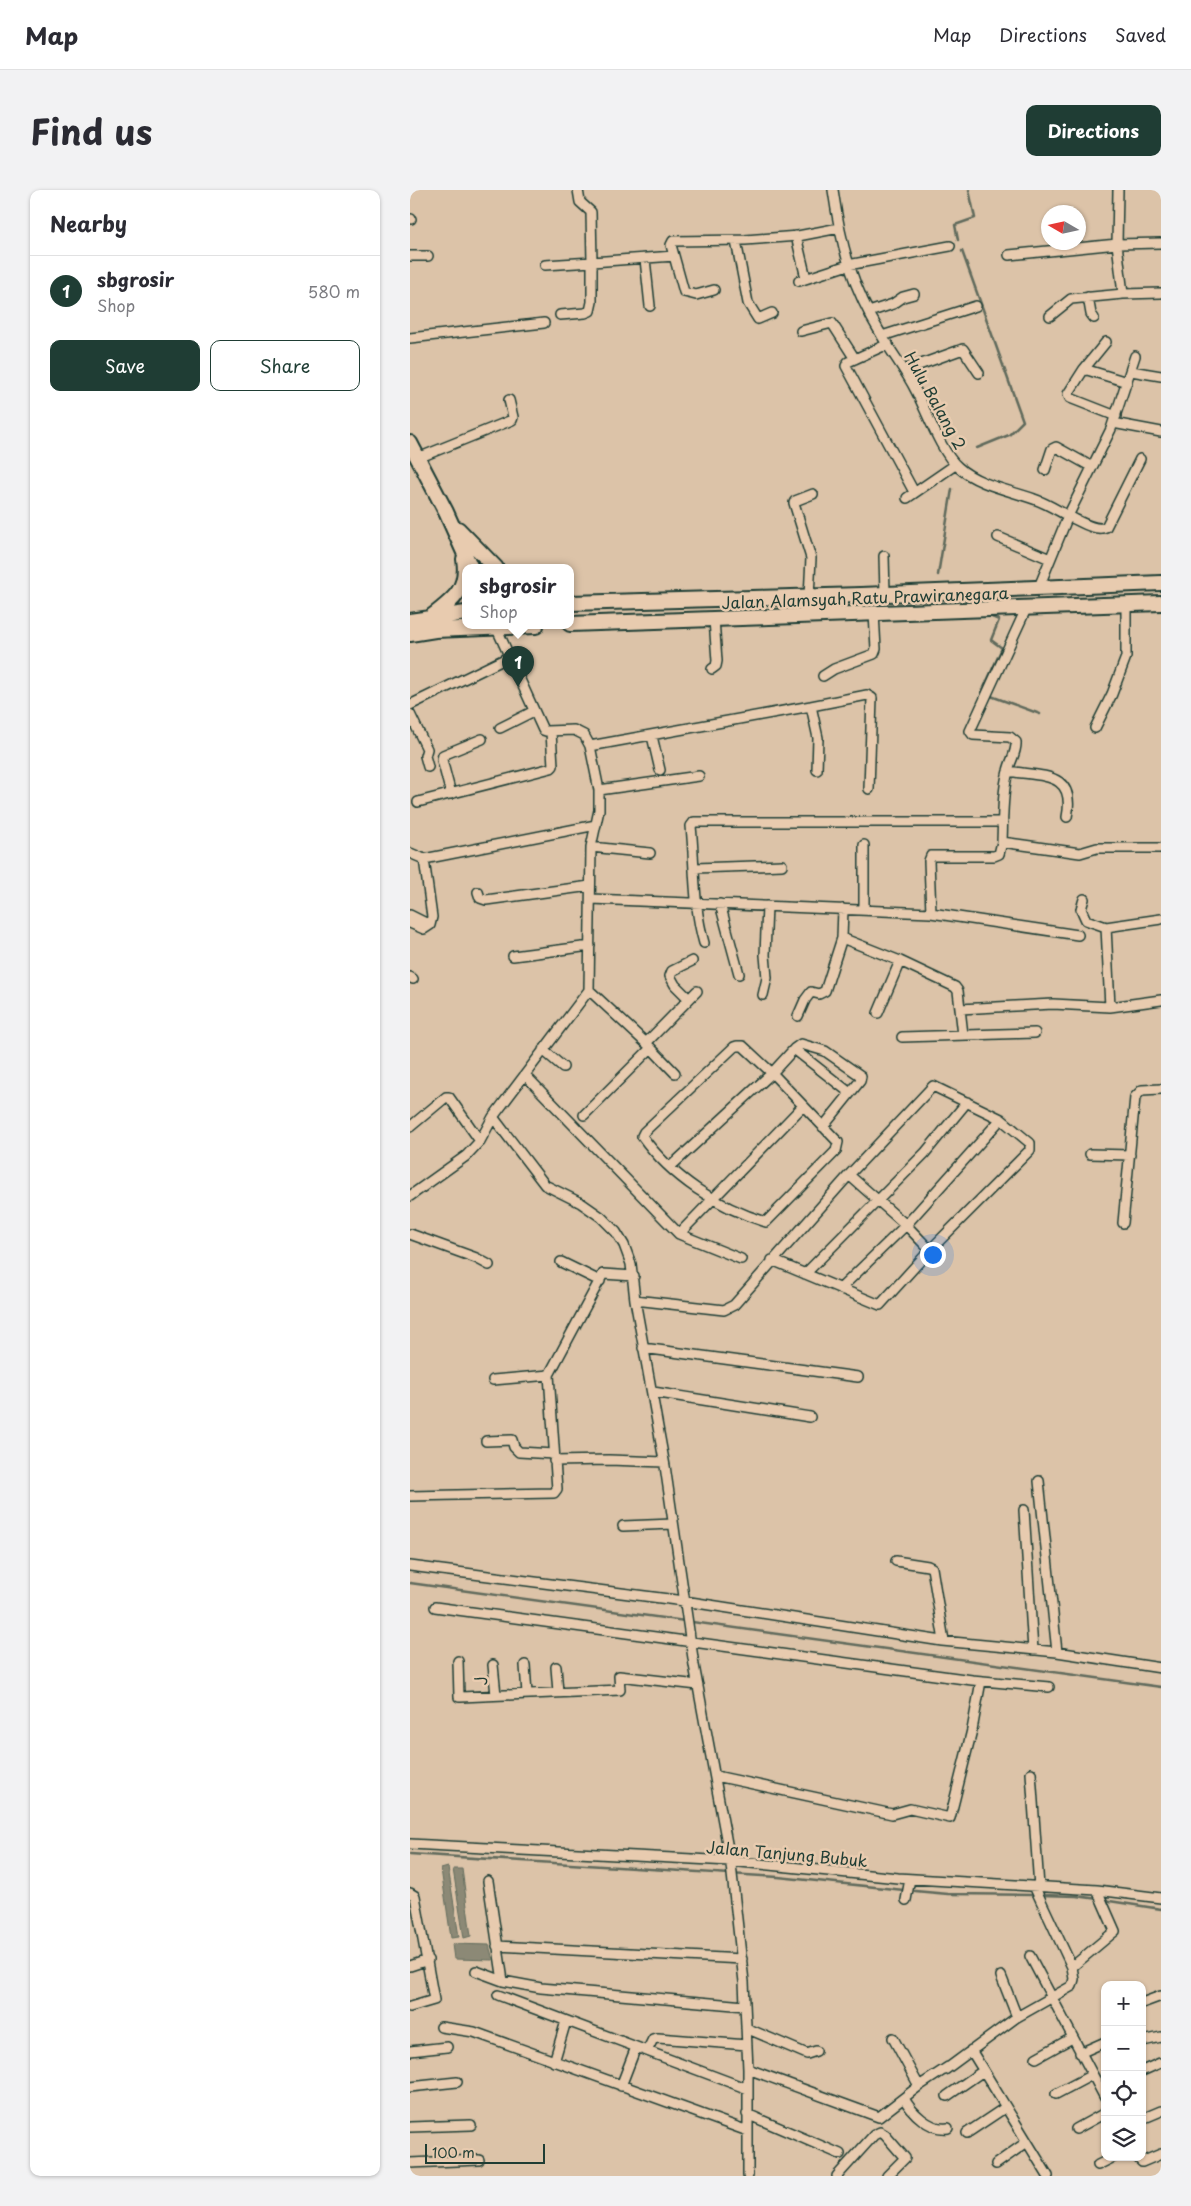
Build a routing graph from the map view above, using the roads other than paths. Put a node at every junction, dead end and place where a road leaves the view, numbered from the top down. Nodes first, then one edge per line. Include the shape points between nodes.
1 (578, 190) edge
2 (834, 190) edge
3 (1118, 190) edge
4 (839, 228) junction
5 (796, 236) junction
6 (736, 241) junction
7 (1161, 243) edge
8 (1117, 244) junction
9 (950, 246) dead end
10 (1009, 255) dead end
11 (410, 256) edge
12 (428, 256) dead end
13 (674, 256) junction
14 (645, 259) junction
15 (592, 262) junction
16 (546, 265) dead end
17 (848, 265) junction
18 (714, 290) dead end
19 (1161, 293) edge
20 (914, 294) dead end
21 (1122, 294) junction
22 (1088, 297) junction
23 (650, 306) dead end
24 (976, 306) dead end
25 (870, 312) junction
26 (772, 314) dead end
27 (560, 315) dead end
28 (1050, 316) dead end
29 (1094, 318) dead end
30 (544, 323) dead end
31 (801, 331) dead end
32 (882, 336) junction
33 (410, 338) edge
34 (1106, 342) dead end
35 (888, 344) junction
36 (1136, 356) dead end
37 (855, 359) junction
38 (1084, 369) junction
39 (905, 370) junction
40 (1131, 371) junction
41 (979, 373) dead end
42 (1161, 376) edge
43 (1128, 382) junction
44 (508, 400) dead end
45 (1114, 419) junction
46 (1161, 432) edge
47 (410, 442) edge
48 (415, 457) edge
49 (1140, 459) dead end
50 (957, 466) junction
51 (1092, 467) junction
52 (1045, 470) dead end
53 (814, 494) dead end
54 (446, 512) junction
55 (1068, 516) junction
56 (998, 537) dead end
57 (461, 546) junction
58 (884, 556) dead end
59 (1050, 560) junction
60 (464, 564) edge
61 (469, 564) edge
62 (492, 564) edge
63 (1161, 582) edge
64 (462, 586) edge
65 (1039, 587) junction
66 (885, 593) junction
67 (809, 596) junction
68 (574, 602) edge
69 (1161, 603) edge
70 (1126, 605) junction
71 (1026, 609) junction
72 (462, 613) edge
73 (874, 613) junction
74 (432, 617) junction
75 (574, 617) edge
76 (714, 619) junction
77 (410, 621) edge
78 (623, 622) junction
79 (574, 624) edge
80 (462, 628) edge
81 (497, 629) edge
82 (410, 634) edge
83 (509, 657) junction
84 (712, 668) dead end
85 (822, 676) dead end
86 (410, 705) edge
87 (811, 706) junction
88 (534, 711) junction
89 (410, 714) edge
90 (500, 728) dead end
91 (1094, 728) dead end
92 (551, 732) junction
93 (652, 736) junction
94 (482, 739) dead end
95 (590, 746) junction
96 (428, 767) dead end
97 (660, 770) dead end
98 (817, 770) dead end
99 (1008, 770) junction
100 (699, 776) dead end
101 (869, 789) dead end
102 (599, 790) junction
103 (451, 794) junction
104 (418, 802) dead end
105 (1067, 817) dead end
106 (1003, 822) junction
107 (596, 825) junction
108 (1002, 842) junction
109 (864, 845) dead end
110 (591, 847) junction
111 (1161, 848) edge
112 (410, 853) edge
113 (650, 853) dead end
114 (424, 859) junction
115 (782, 865) dead end
116 (695, 868) junction
117 (590, 886) junction
118 (478, 892) dead end
119 (591, 899) junction
120 (1084, 899) dead end
121 (696, 903) junction
122 (720, 904) junction
123 (767, 906) junction
124 (843, 909) junction
125 (864, 910) junction
126 (931, 913) junction
127 (410, 915) edge
128 (1161, 919) edge
129 (410, 923) edge
130 (430, 925) junction
131 (1106, 927) junction
132 (1078, 935) dead end
133 (842, 938) junction
134 (704, 943) dead end
135 (590, 946) junction
136 (513, 956) dead end
137 (900, 961) junction
138 (692, 962) dead end
139 (739, 974) dead end
140 (589, 990) junction
141 (697, 991) dead end
142 (763, 995) dead end
143 (689, 999) junction
144 (1161, 1000) edge
145 (1110, 1007) junction
146 (960, 1009) junction
147 (878, 1013) dead end
148 (798, 1016) dead end
149 (1035, 1033) dead end
150 (963, 1034) junction
151 (902, 1037) dead end
152 (649, 1046) junction
153 (794, 1048) junction
154 (544, 1050) junction
155 (563, 1067) dead end
156 (675, 1073) dead end
157 (772, 1073) junction
158 (525, 1075) junction
159 (1161, 1089) edge
160 (850, 1093) junction
161 (967, 1102) junction
162 (803, 1106) junction
163 (584, 1115) dead end
164 (493, 1117) junction
165 (1001, 1120) junction
166 (410, 1127) edge
167 (823, 1127) junction
168 (480, 1141) junction
169 (1090, 1154) dead end
170 (1130, 1155) junction
171 (670, 1167) junction
172 (849, 1175) junction
173 (410, 1196) edge
174 (712, 1199) junction
175 (879, 1200) junction
176 (1123, 1224) dead end
177 (906, 1225) junction
178 (679, 1234) junction
179 (410, 1235) edge
180 (930, 1250) junction
181 (741, 1259) dead end
182 (772, 1260) junction
183 (561, 1262) dead end
184 (488, 1265) dead end
185 (805, 1274) junction
186 (634, 1276) junction
187 (600, 1281) junction
188 (841, 1288) junction
189 (635, 1300) junction
190 (643, 1348) junction
191 (549, 1375) junction
192 (858, 1377) dead end
193 (493, 1380) dead end
194 (653, 1392) junction
195 (810, 1417) dead end
196 (486, 1441) dead end
197 (554, 1458) junction
198 (664, 1462) junction
199 (1039, 1480) dead end
200 (410, 1496) edge
201 (1024, 1510) dead end
202 (673, 1524) junction
203 (623, 1526) dead end
204 (896, 1560) dead end
205 (410, 1566) edge
206 (685, 1604) junction
207 (435, 1607) dead end
208 (691, 1638) junction
209 (944, 1641) junction
210 (1033, 1650) junction
211 (1057, 1652) junction
212 (458, 1661) dead end
213 (494, 1665) dead end
214 (524, 1665) dead end
215 (556, 1667) dead end
216 (1161, 1668) edge
217 (982, 1681) junction
218 (698, 1685) junction
219 (1049, 1687) dead end
220 (558, 1692) junction
221 (527, 1694) junction
222 (496, 1695) junction
223 (1031, 1773) dead end
224 (716, 1776) junction
225 (410, 1844) edge
226 (730, 1863) junction
227 (910, 1879) junction
228 (488, 1881) dead end
229 (1036, 1888) junction
230 (1098, 1891) junction
231 (410, 1893) edge
232 (1161, 1898) edge
233 (906, 1900) dead end
234 (498, 1946) junction
235 (1030, 1956) dead end
236 (742, 1959) junction
237 (428, 1960) junction
238 (410, 1966) edge
239 (1072, 1967) junction
240 (476, 1970) dead end
241 (1001, 1976) dead end
242 (503, 1981) junction
243 (498, 1995) dead end
244 (1161, 1996) edge
245 (1052, 1998) junction
246 (1146, 2002) edge
247 (745, 2006) junction
248 (410, 2007) edge
249 (1017, 2017) junction
250 (566, 2021) junction
251 (441, 2027) dead end
252 (746, 2028) junction
253 (1161, 2037) edge
254 (893, 2038) dead end
255 (1072, 2038) junction
256 (1146, 2041) edge
257 (1101, 2044) edge
258 (747, 2045) junction
259 (447, 2047) dead end
260 (636, 2047) junction
261 (971, 2050) junction
262 (410, 2051) edge
263 (647, 2051) junction
264 (816, 2051) dead end
265 (1080, 2053) junction
266 (1036, 2058) dead end
267 (554, 2062) junction
268 (1160, 2063) edge
269 (748, 2069) junction
270 (983, 2071) junction
271 (1144, 2071) edge
272 (1092, 2075) junction
273 (457, 2082) dead end
274 (621, 2086) junction
275 (919, 2086) junction
276 (410, 2087) edge
277 (748, 2089) junction
278 (1101, 2089) edge
279 (1056, 2094) dead end
280 (947, 2096) dead end
281 (904, 2098) junction
282 (1006, 2107) junction
283 (1161, 2111) edge
284 (747, 2114) junction
285 (1101, 2115) edge
286 (1146, 2117) edge
287 (471, 2125) dead end
288 (410, 2127) edge
289 (948, 2128) dead end
290 (1076, 2129) dead end
291 (748, 2131) junction
292 (967, 2133) dead end
293 (1027, 2142) junction
294 (840, 2154) dead end
295 (1161, 2154) edge
296 (479, 2160) dead end
297 (1146, 2160) edge
298 (1106, 2161) edge
299 (410, 2163) edge
300 (996, 2164) dead end
301 (1098, 2165) dead end
302 (748, 2176) edge
303 (837, 2176) edge
304 (887, 2176) edge
305 (1048, 2176) edge

1 - 15 street via 580,202 591,212
2 - 4 street, Hulu Balang 2
3 - 8 street
4 - 5 street
4 - 17 street, Hulu Balang 2
5 - 6 street
5 - 17 street via 803,280
6 - 13 street via 674,241 671,245
6 - 26 street via 748,303 758,319
7 - 8 street
8 - 10 street
8 - 21 street
9 - 17 street
11 - 12 street
13 - 14 street
13 - 18 street via 684,292 696,295
14 - 15 street
14 - 23 street
15 - 16 street
15 - 27 street via 590,311
17 - 25 street, Hulu Balang 2
19 - 21 street
20 - 25 street
21 - 22 street
22 - 28 street via 1071,299
22 - 29 street
24 - 32 street
25 - 32 street, Hulu Balang 2
30 - 33 street
31 - 37 street via 832,323
32 - 35 street, Hulu Balang 2
34 - 38 street
35 - 37 street
35 - 39 street, Hulu Balang 2
36 - 40 street
37 - 50 street via 846,366 910,495
38 - 43 street
38 - 45 street via 1068,397
39 - 41 street via 963,349
39 - 50 street, Hulu Balang 2
40 - 42 street
40 - 43 street
43 - 45 street
44 - 48 street via 512,420
45 - 46 street
45 - 51 street
47 - 48 highway
48 - 54 highway
49 - 55 street, Hulu Balang 2 via 1106,527 1095,527
50 - 55 street, Hulu Balang 2 via 981,481 1036,500
51 - 52 street via 1056,447 1052,449
51 - 55 street
53 - 67 street via 794,504 811,558
54 - 57 highway
54 - 62 highway
55 - 59 street
56 - 59 street
57 - 60 highway
57 - 61 highway
58 - 66 street
59 - 65 street
63 - 65 highway, Jalan Alamsyah Ratu Prawiranegara
64 - 74 highway via 452,601
65 - 66 highway, Jalan Alamsyah Ratu Prawiranegara
66 - 67 highway, Jalan Alamsyah Ratu Prawiranegara
67 - 68 highway, Jalan Alamsyah Ratu Prawiranegara
69 - 70 highway, Jalan Alamsyah Ratu Prawiranegara
70 - 71 highway, Jalan Alamsyah Ratu Prawiranegara
70 - 91 street via 1126,657
71 - 73 highway, Jalan Alamsyah Ratu Prawiranegara
71 - 99 street via 970,731 973,735 1016,740 1017,747
72 - 74 highway
73 - 76 highway, Jalan Alamsyah Ratu Prawiranegara
73 - 85 street via 874,654
74 - 77 highway
75 - 78 highway via 607,616
76 - 78 highway, Jalan Alamsyah Ratu Prawiranegara
76 - 84 street via 717,661
78 - 79 highway, Jalan Alamsyah Ratu Prawiranegara
80 - 82 highway
81 - 83 street
83 - 86 street
83 - 88 street
87 - 93 street
87 - 98 street via 818,738
87 - 101 street via 871,697
88 - 90 street
88 - 92 street via 543,730
89 - 96 street via 427,750
92 - 95 street via 578,731 584,734
92 - 103 street via 552,768
93 - 95 street
93 - 97 street
94 - 103 street via 443,755
95 - 102 street
99 - 105 street via 1058,780 1069,793
99 - 106 street
100 - 102 street
102 - 107 street via 600,810
103 - 104 street
106 - 108 street
106 - 116 street via 696,821 691,826
107 - 110 street
107 - 114 street
108 - 111 street via 1080,853 1097,848
108 - 126 street via 999,854 994,856 932,856 929,861
109 - 125 street
110 - 113 street
110 - 117 street
112 - 114 street
114 - 130 street via 432,916
115 - 116 street
116 - 121 street
117 - 118 street via 486,900 480,898
117 - 119 street
119 - 121 street
119 - 135 street
120 - 131 street via 1081,910 1086,920
121 - 122 street
121 - 134 street
122 - 123 street
122 - 139 street
123 - 124 street
123 - 142 street via 767,978
124 - 125 street
124 - 133 street
125 - 126 street
126 - 132 street
127 - 130 street
128 - 131 street
129 - 130 street via 424,930
131 - 145 street
133 - 137 street
133 - 148 street via 825,990 807,995
135 - 136 street
135 - 140 street
137 - 146 street via 954,986
137 - 147 street
138 - 143 street via 672,970 670,976
140 - 152 street
140 - 154 street
141 - 143 street
143 - 152 street
144 - 145 street
145 - 146 street via 1054,1004
146 - 150 street
149 - 150 street
150 - 151 street
152 - 156 street
152 - 163 street
153 - 157 street
153 - 160 street
153 - 160 street via 802,1044 825,1051 860,1075 860,1081
154 - 155 street
154 - 158 street
157 - 162 street
157 - 171 street
157 - 171 street via 743,1046 734,1047 642,1135
158 - 164 street
158 - 178 street
159 - 170 street via 1142,1090 1137,1094
160 - 167 street
161 - 165 street
161 - 172 street via 931,1087
161 - 175 street via 925,1153
162 - 167 street
162 - 174 street
164 - 168 street
164 - 186 street via 545,1185 581,1203 616,1232
165 - 177 street
165 - 180 street via 1030,1143 1030,1148
166 - 168 street via 449,1097
167 - 174 street via 836,1140 836,1151 768,1221
168 - 173 street via 466,1156
169 - 170 street
170 - 176 street
171 - 174 street
172 - 175 street
172 - 182 street
174 - 178 street
175 - 177 street
175 - 185 street
177 - 180 street
177 - 188 street
178 - 181 street
179 - 184 street
180 - 188 street via 881,1305
182 - 185 street
182 - 189 street via 734,1305 726,1310
183 - 187 street
185 - 188 street
186 - 187 street via 605,1273
186 - 189 street
187 - 191 street
189 - 190 street
190 - 192 street
190 - 194 street
191 - 193 street
191 - 197 street
194 - 195 street
194 - 198 street
196 - 197 street via 512,1440 519,1452
197 - 198 street
197 - 200 street via 557,1489 552,1494
198 - 202 street
199 - 211 street
201 - 210 street
202 - 203 street
202 - 206 street
204 - 209 street via 932,1568
205 - 206 street
206 - 208 street
206 - 209 street
207 - 208 street
208 - 217 street
208 - 218 street
209 - 210 street
210 - 211 street
211 - 216 street
212 - 222 street via 459,1696
213 - 222 street, J
214 - 221 street
215 - 220 street
217 - 219 street
217 - 224 street via 950,1818 910,1809 892,1814
218 - 220 street via 619,1676 620,1690
218 - 224 street
220 - 221 street
221 - 222 street
223 - 229 street
224 - 226 street
225 - 226 street, Jalan Tanjung Bubuk
226 - 227 street, Jalan Tanjung Bubuk
226 - 236 street
227 - 229 street, Jalan Tanjung Bubuk
227 - 233 street
228 - 234 street
229 - 230 street, Jalan Tanjung Bubuk
229 - 239 street via 1040,1904
230 - 232 street, Jalan Tanjung Bubuk
230 - 239 street via 1115,1932
231 - 237 street via 415,1896
234 - 236 street
234 - 242 street
235 - 245 street
236 - 247 street
237 - 238 street
237 - 248 street via 434,2000
239 - 245 street via 1072,1986
240 - 242 street
241 - 249 street
242 - 247 street via 541,1988
243 - 250 street
244 - 246 street
245 - 249 street
245 - 255 street
247 - 252 street
249 - 261 street
250 - 260 street
250 - 267 street
251 - 267 street via 474,2032
252 - 258 street
252 - 264 street via 808,2054
253 - 256 street
254 - 275 street
255 - 265 street
255 - 266 street
257 - 265 street
258 - 263 street via 658,2038 653,2039
258 - 269 street
259 - 262 street
260 - 263 street
260 - 274 street
261 - 270 street
261 - 275 street
263 - 277 street
265 - 272 street
267 - 274 street
268 - 271 street
269 - 277 street
269 - 281 street via 879,2117
270 - 280 street
270 - 282 street
272 - 278 street
272 - 279 street
273 - 276 street
274 - 291 street
275 - 281 street
277 - 284 street
281 - 289 street via 913,2112 936,2128
282 - 292 street
282 - 293 street
283 - 286 street
284 - 291 street
284 - 294 street
285 - 290 street
287 - 288 street
291 - 302 street
293 - 300 street
293 - 305 street
295 - 297 street
296 - 299 street
298 - 301 street
303 - 304 street via 880,2132 905,2158

